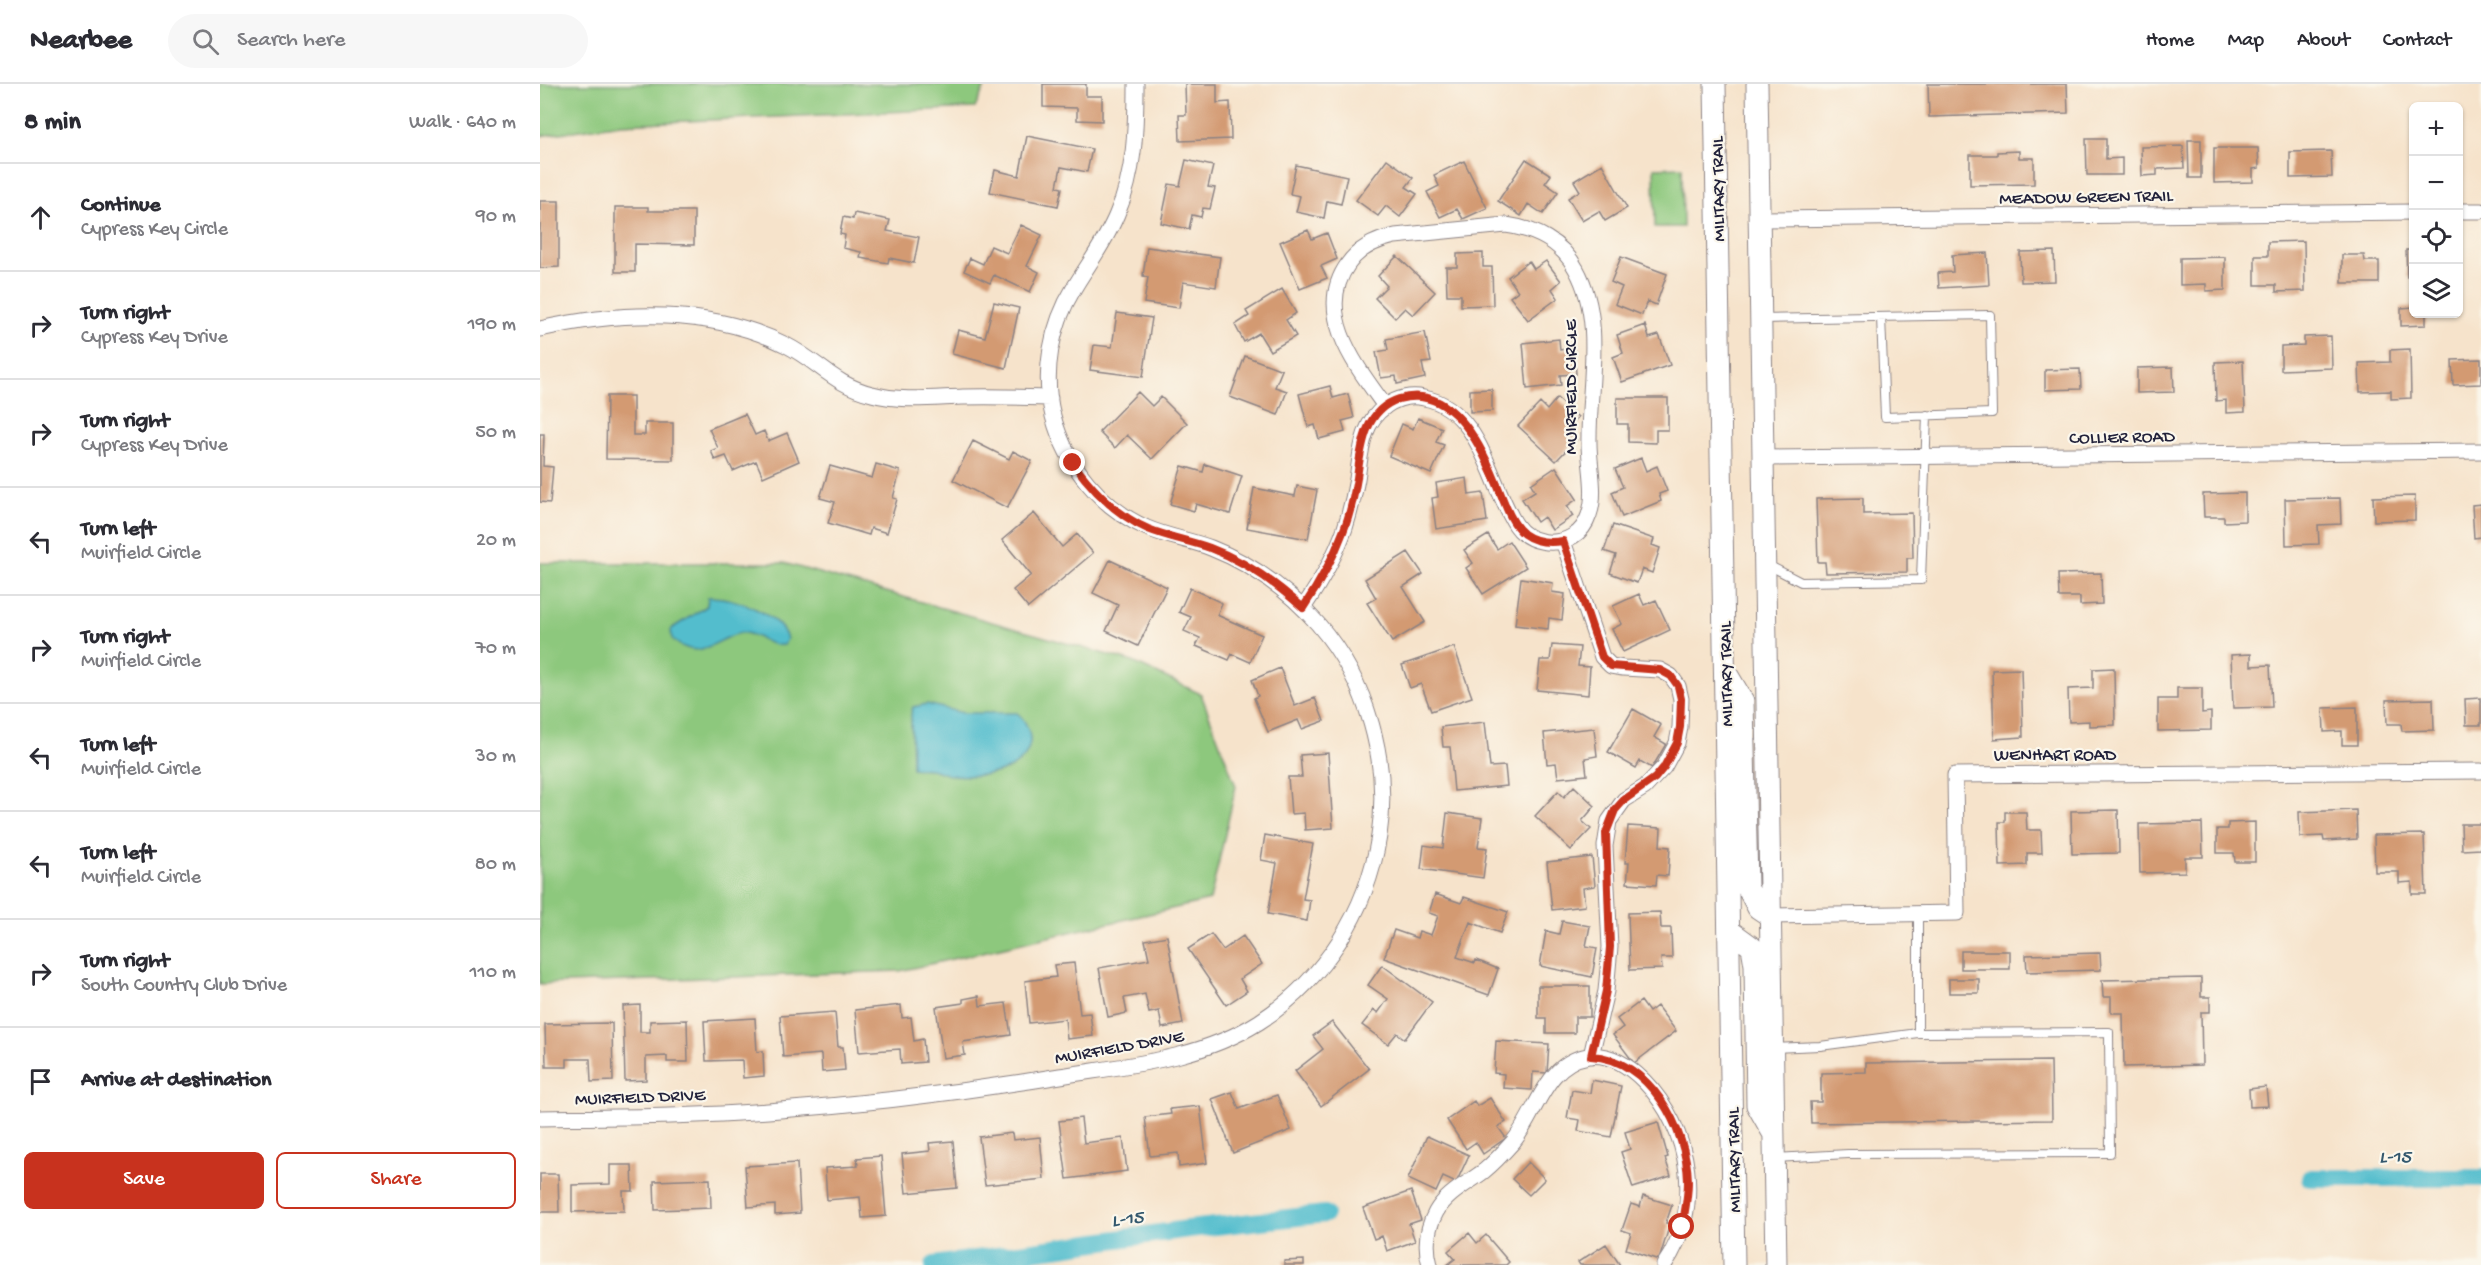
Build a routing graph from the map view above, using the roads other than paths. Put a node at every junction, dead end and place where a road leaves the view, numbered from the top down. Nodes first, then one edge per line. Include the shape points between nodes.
1 (1136, 84) edge
2 (1715, 84) edge
3 (1757, 84) edge
4 (2463, 211) edge
5 (2481, 211) edge
6 (2409, 212) edge
7 (1760, 219) junction
8 (1881, 317) junction
9 (1761, 319) junction
10 (540, 329) edge
11 (1050, 398) junction
12 (1385, 406) junction
13 (1927, 416) junction
14 (2481, 451) edge
15 (1763, 458) junction
16 (1926, 458) junction
17 (1563, 541) junction
18 (1765, 563) junction
19 (1303, 608) junction
20 (1725, 670) junction
21 (2481, 771) edge
22 (1918, 914) junction
23 (1770, 916) junction
24 (1730, 931) junction
25 (1918, 1034) junction
26 (1773, 1048) junction
27 (1591, 1056) junction
28 (540, 1118) edge
29 (1775, 1136) junction
30 (1775, 1158) junction
31 (1430, 1265) edge
32 (1664, 1265) edge
33 (1734, 1265) edge
34 (1776, 1265) edge

1 - 11 street, MUIRFIELD DRIVE via 1136,128 1126,190 1102,246 1058,321 1051,346
2 - 20 main road, MILITARY TRAIL
3 - 7 main road
4 - 5 street
6 - 7 street, MEADOW GREEN TRAIL
7 - 9 main road
8 - 9 lane
8 - 13 lane via 1885,417
8 - 13 lane via 1990,315 1992,413
9 - 15 main road
10 - 11 street via 620,316 696,319 769,336 834,379 874,395
11 - 19 street, MUIRFIELD DRIVE via 1061,440 1073,463 1106,502 1149,529 1210,548 1244,564
12 - 17 street via 1409,397 1446,405 1487,460 1516,526 1525,535 1548,543
12 - 17 street, MUIRFIELD CIRCLE via 1355,362 1337,321 1336,292 1352,259 1383,239 1492,226 1520,227 1557,245 1577,270 1586,294 1593,347 1590,515 1584,526
12 - 19 street via 1364,436 1351,505 1335,553
13 - 16 lane
14 - 16 street, COLLIER ROAD
15 - 16 street, COLLIER ROAD
15 - 18 main road
16 - 18 lane via 1921,580 1801,582
17 - 27 street via 1602,657 1611,666 1660,670 1671,676 1681,699 1680,727 1671,756 1655,778 1615,810 1606,833 1610,947 1606,991
18 - 23 main road
19 - 28 street, MUIRFIELD DRIVE via 1343,658 1363,699 1378,748 1381,821 1369,880 1344,936 1315,975 1259,1022 1193,1053 988,1088 766,1111
20 - 23 main road via 1743,701 1747,887 1758,908
20 - 24 main road, MILITARY TRAIL
21 - 22 street, WENHART ROAD via 1955,774 1957,913
22 - 23 street, WENHART ROAD
22 - 25 lane
23 - 26 main road
24 - 29 main road via 1752,947 1757,1106
24 - 33 main road, MILITARY TRAIL
25 - 26 lane
25 - 30 lane via 2109,1032 2110,1153
26 - 29 main road
27 - 31 street via 1557,1071 1513,1142 1441,1204 1428,1234
27 - 32 street via 1616,1060 1637,1074 1668,1110 1678,1132 1687,1171 1687,1203 1682,1227
29 - 30 main road
30 - 34 main road

